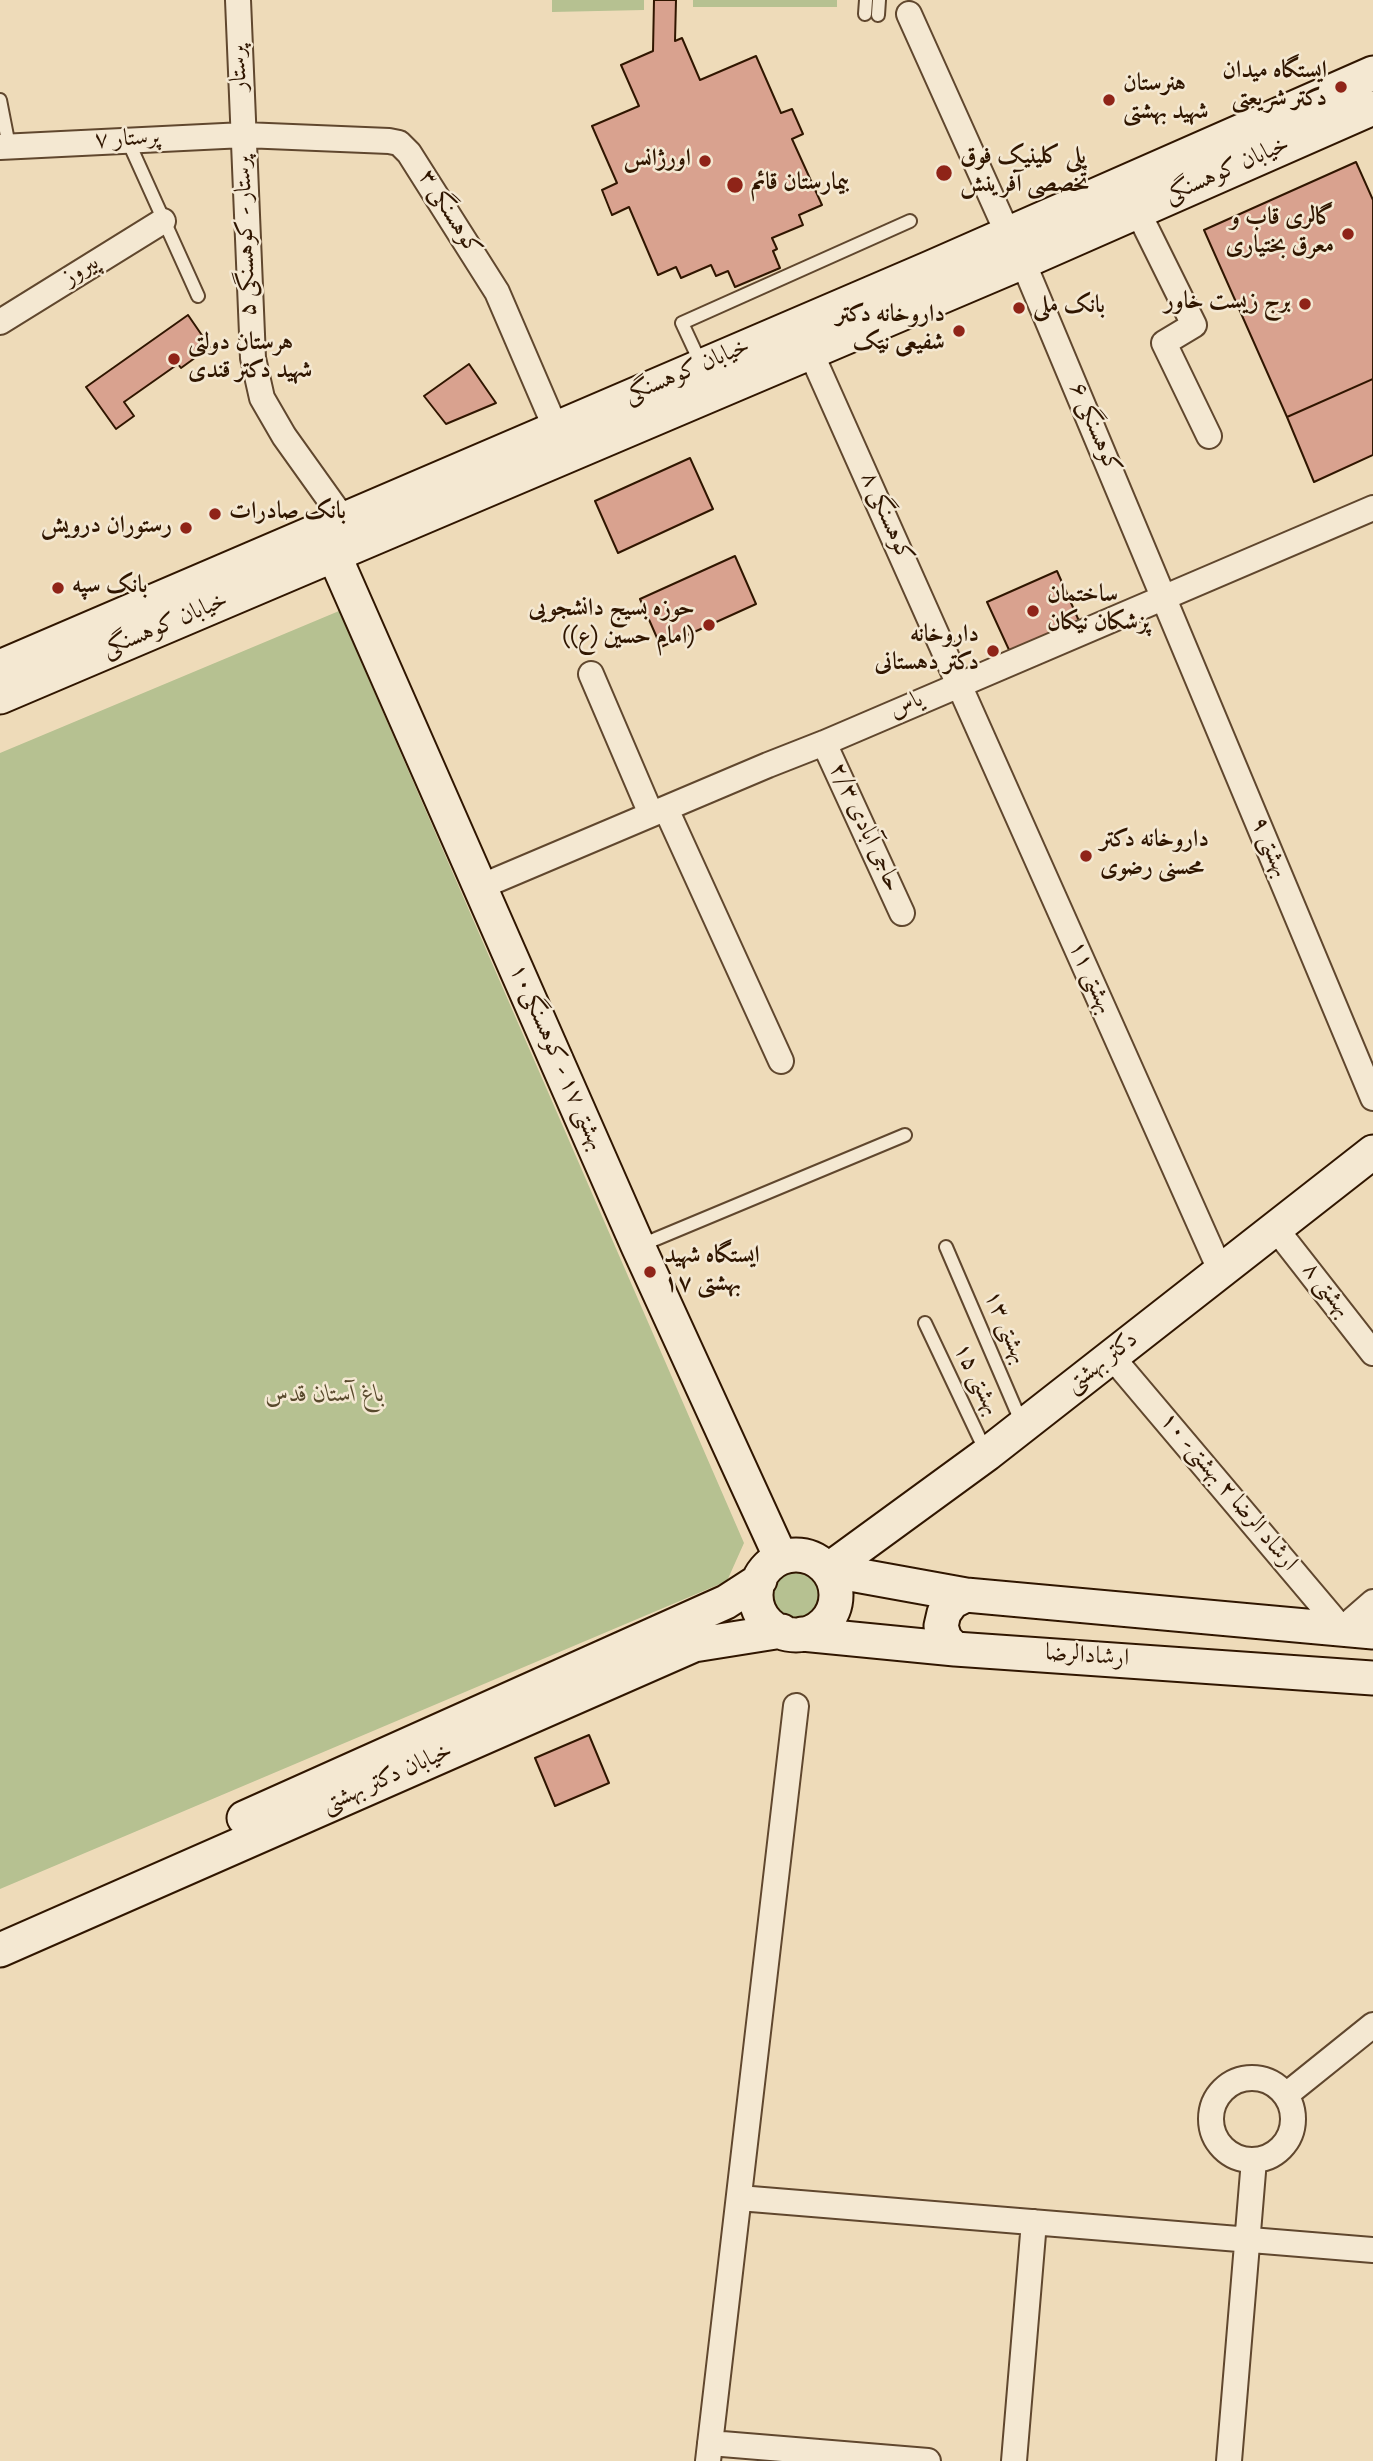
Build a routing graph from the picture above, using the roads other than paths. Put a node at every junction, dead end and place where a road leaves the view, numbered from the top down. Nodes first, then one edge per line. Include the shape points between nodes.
1 (238, 0) edge
2 (866, 0) edge
3 (879, 0) edge
4 (909, 14) dead end
5 (1373, 73) edge
6 (0, 100) edge
7 (1373, 108) edge
8 (244, 135) junction
9 (128, 141) junction
10 (5, 146) edge
11 (1138, 212) junction
12 (910, 220) dead end
13 (163, 221) junction
14 (1015, 248) junction
15 (198, 296) dead end
16 (0, 322) edge
17 (811, 353) junction
18 (702, 367) junction
19 (556, 429) junction
20 (1209, 436) dead end
21 (1373, 509) edge
22 (340, 515) junction
23 (334, 555) junction
24 (1163, 597) junction
25 (0, 650) edge
26 (0, 667) edge
27 (591, 674) dead end
28 (958, 684) junction
29 (0, 697) edge
30 (824, 743) junction
31 (659, 812) junction
32 (480, 887) junction
33 (902, 914) dead end
34 (781, 1060) dead end
35 (1373, 1098) edge
36 (905, 1135) dead end
37 (1373, 1152) edge
38 (1276, 1229) junction
39 (638, 1246) junction
40 (946, 1247) dead end
41 (1221, 1272) junction
42 (925, 1323) dead end
43 (1373, 1353) edge
44 (1112, 1357) junction
45 (1023, 1426) junction
46 (987, 1454) junction
47 (770, 1569) junction
48 (828, 1570) junction
49 (965, 1595) junction
50 (1373, 1602) edge
51 (1357, 1630) edge
52 (792, 1633) junction
53 (955, 1649) junction
54 (1373, 1678) edge
55 (796, 1706) dead end
56 (0, 1927) edge
57 (0, 1950) edge
58 (1373, 2025) edge
59 (1286, 2095) junction
60 (1254, 2160) junction
61 (739, 2198) junction
62 (1034, 2222) junction
63 (1247, 2240) junction
64 (1373, 2250) edge
65 (709, 2452) edge
66 (928, 2461) edge
67 (1014, 2461) edge
68 (1229, 2461) edge

1 - 8 street, پرستار
2 - 3 lane via 872,14
4 - 14 street, کوهسنگی ۶
5 - 14 street, خیابان کوهسنگی
6 - 10 lane
7 - 11 street, خیابان کوهسنگی
8 - 9 street, پرستار ۷
8 - 19 street, کوهسنگی ۳ via 399,143 496,292
8 - 22 street, پرستار - کوهسنگی ۵ via 253,358 262,398
9 - 10 street, پرستار ۷
9 - 13 lane
11 - 14 street, خیابان کوهسنگی
11 - 20 street via 1194,325 1164,343
12 - 18 lane via 682,323
13 - 15 lane
13 - 16 street, پیروز
14 - 17 street, خیابان کوهسنگی
14 - 18 street, خیابان کوهسنگی
14 - 24 street, کوهسنگی ۶
17 - 23 street, خیابان کوهسنگی
17 - 28 street, کوهسنگی ۸
18 - 19 street, خیابان کوهسنگی
19 - 22 street, خیابان کوهسنگی
21 - 24 street, یاس
22 - 25 street
22 - 26 street, خیابان کوهسنگی
23 - 29 street, خیابان کوهسنگی
23 - 32 street, بهشتی ۱۷ - کوهسنگی۱۰
24 - 28 street, یاس
24 - 35 street, بهشتی ۹
27 - 31 street
28 - 30 street, یاس
28 - 41 street, بهشتی ۱۱
30 - 31 street, یاس
30 - 33 street, حاجی آبادی ۲/۳
31 - 32 street, یاس
31 - 34 street
32 - 39 street, بهشتی ۱۷ - کوهسنگی۱۰
36 - 39 lane
37 - 38 street, دکتر بهشتی
38 - 41 street, دکتر بهشتی
38 - 43 street, بهشتی ۸
39 - 47 street, بهشتی ۱۷ - کوهسنگی۱۰
40 - 45 lane, بهشتی ۱۳
41 - 44 street, دکتر بهشتی
42 - 46 lane, بهشتی ۱۵
44 - 45 street, دکتر بهشتی
44 - 51 street, ارشاد الرضا ۲ بهشتی- ۱۰
45 - 46 street, دکتر بهشتی
46 - 48 street, دکتر بهشتی
47 - 48 street via 801,1555
47 - 52 street via 757,1590 760,1610 772,1626
47 - 56 street, خیابان دکتر بهشتی via 726,1602
48 - 49 street, ارشادالرضا
48 - 52 street via 836,1589 833,1610 821,1626
49 - 51 street, ارشادالرضا
49 - 53 street via 952,1602 941,1626
50 - 51 street
52 - 53 street, ارشادالرضا
52 - 57 street, خیابان دکتر بهشتی via 694,1645
53 - 54 street, ارشادالرضا
55 - 61 street
58 - 59 street
59 - 60 street via 1293,2118 1287,2141 1276,2153
59 - 60 street via 1274,2084 1243,2079 1217,2097 1211,2129 1218,2143 1230,2154
60 - 63 street
61 - 62 street
61 - 65 street
62 - 63 street
62 - 67 street
63 - 64 street
63 - 68 street
65 - 66 street

